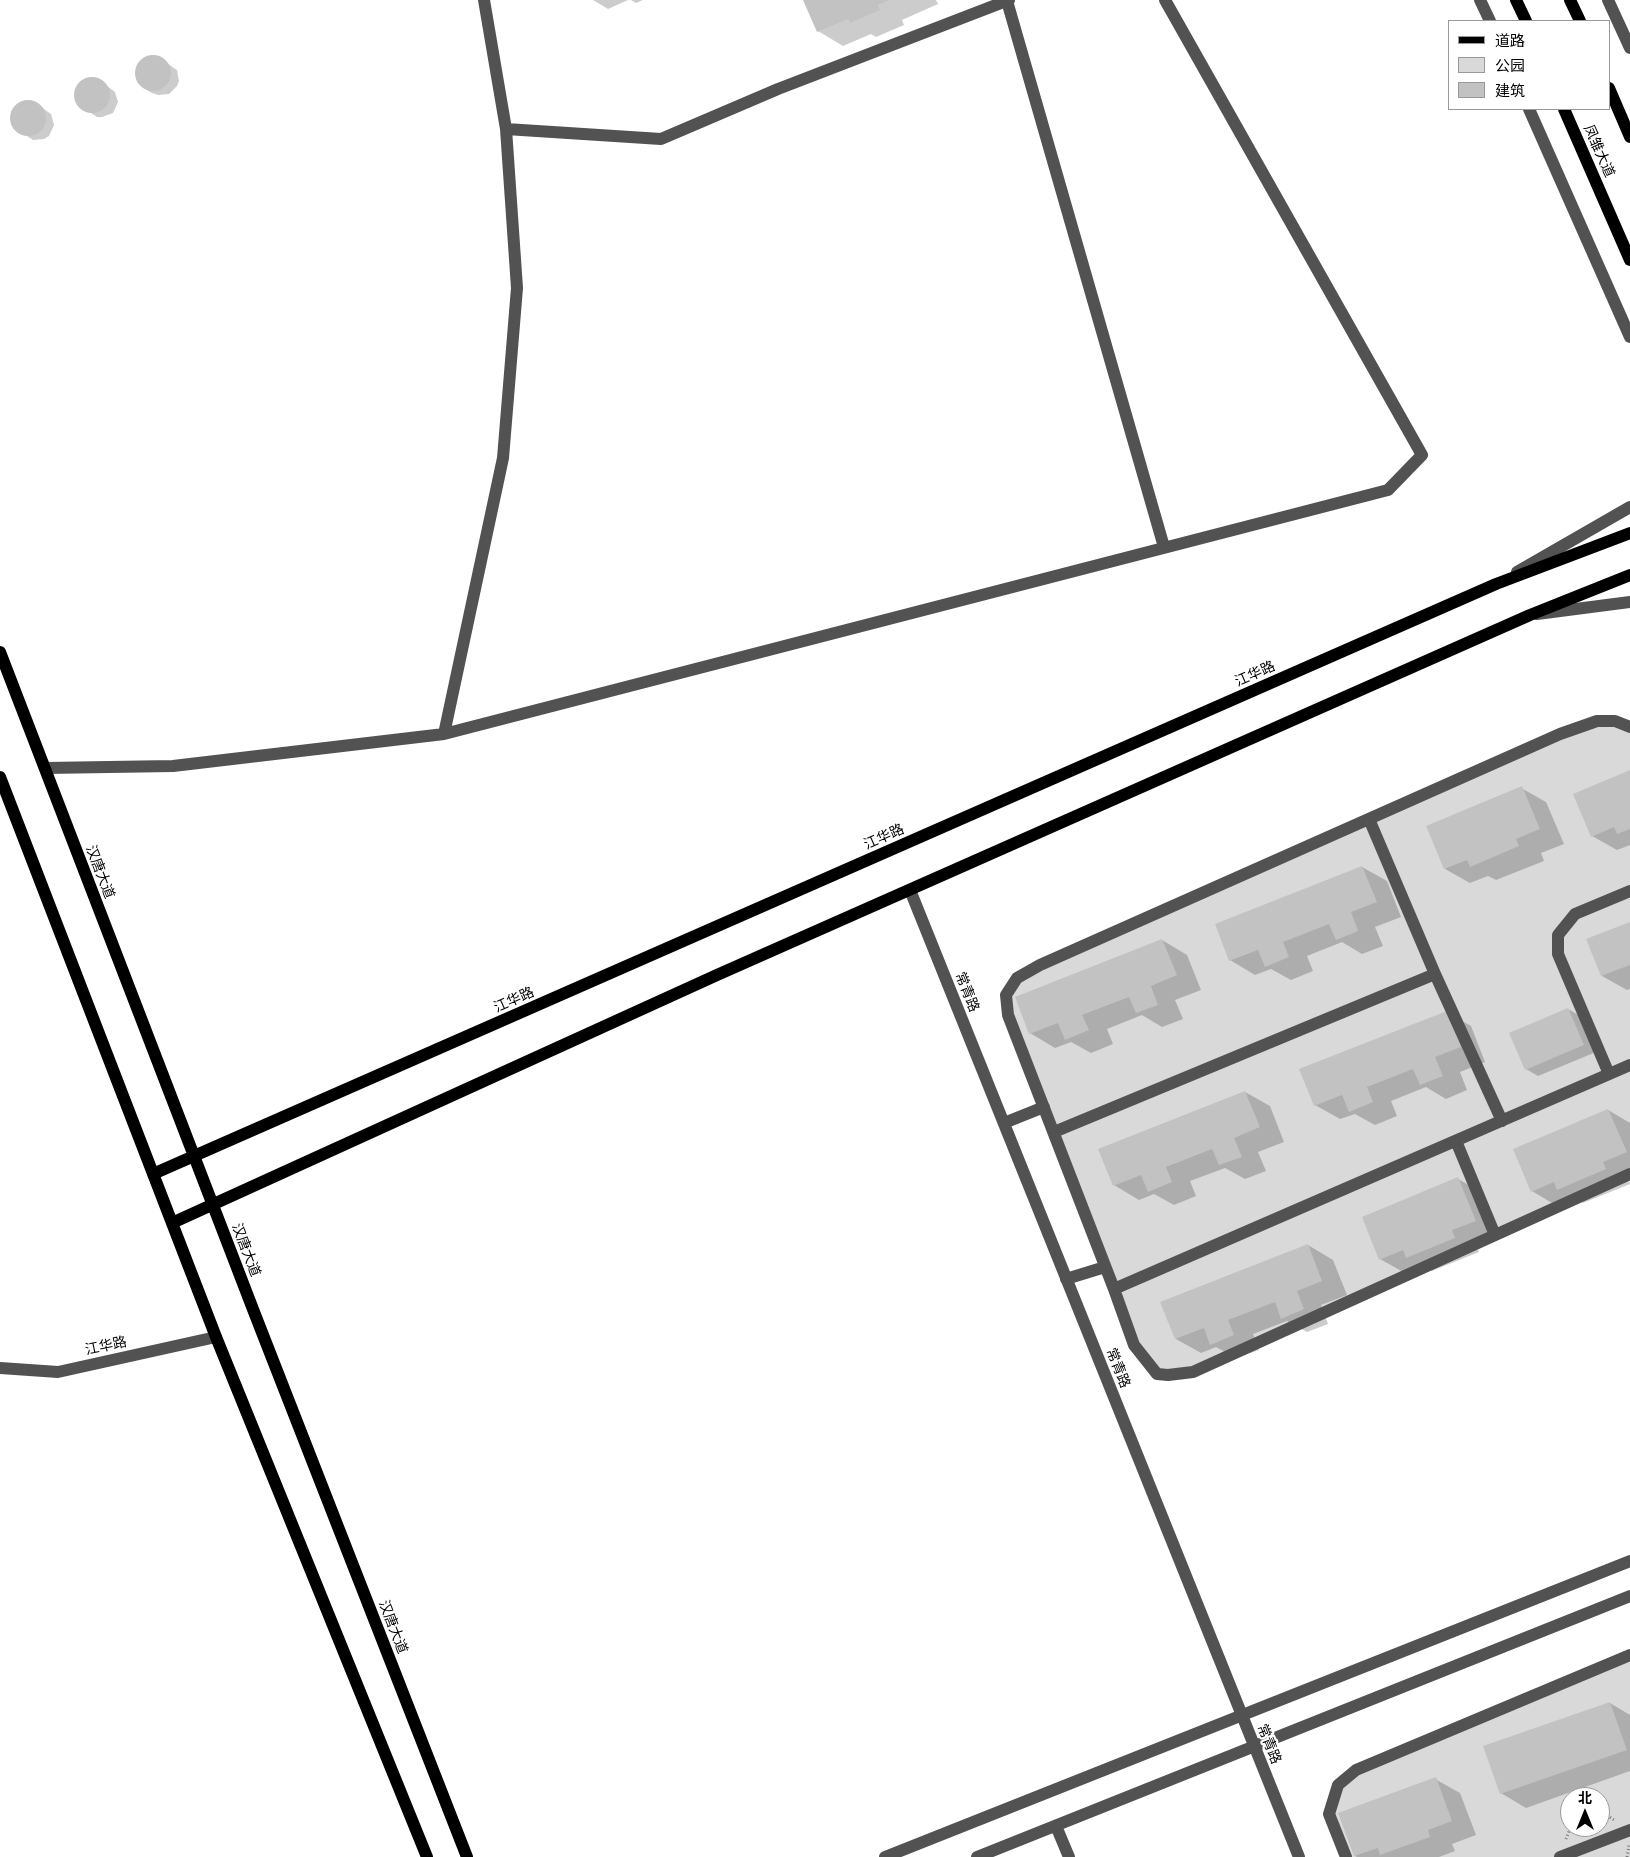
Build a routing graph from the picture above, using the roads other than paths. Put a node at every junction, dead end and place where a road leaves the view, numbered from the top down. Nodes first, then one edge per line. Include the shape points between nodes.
1 (484, 0) edge
2 (1008, 0) edge
3 (1165, 0) edge
4 (1480, 0) edge
5 (1516, 0) edge
6 (1570, 0) edge
7 (1608, 0) edge
8 (1490, 20) edge
9 (1526, 20) edge
10 (1580, 20) edge
11 (1630, 48) edge
12 (1610, 90) edge
13 (1529, 110) edge
14 (1564, 110) edge
15 (506, 129) junction
16 (1630, 137) edge
17 (1630, 260) edge
18 (1630, 337) edge
19 (1630, 507) edge
20 (1630, 533) edge
21 (1164, 547) junction
22 (1630, 575) edge
23 (1496, 584) junction
24 (1630, 602) edge
25 (1530, 615) junction
26 (0, 652) edge
27 (1630, 727) edge
28 (444, 734) junction
29 (45, 768) junction
30 (0, 776) edge
31 (1369, 819) junction
32 (910, 890) junction
33 (1630, 891) edge
34 (1435, 974) junction
35 (1630, 1065) edge
36 (1609, 1074) junction
37 (1044, 1108) junction
38 (1502, 1121) junction
39 (1004, 1123) junction
40 (1054, 1132) junction
41 (1456, 1141) junction
42 (194, 1156) junction
43 (153, 1174) junction
44 (1630, 1174) edge
45 (212, 1205) junction
46 (172, 1223) junction
47 (1495, 1235) junction
48 (1105, 1267) junction
49 (1066, 1279) junction
50 (1114, 1289) junction
51 (216, 1337) junction
52 (0, 1368) edge
53 (1630, 1561) edge
54 (1630, 1596) edge
55 (1630, 1655) edge
56 (1242, 1716) junction
57 (1254, 1747) junction
58 (1056, 1826) junction
59 (1630, 1830) edge
60 (427, 1857) edge
61 (467, 1857) edge
62 (885, 1857) edge
63 (977, 1857) edge
64 (1069, 1857) edge
65 (1299, 1857) edge
66 (1346, 1857) edge
67 (1560, 1857) edge

1 - 15 street
2 - 15 street via 778,88 661,139
2 - 21 street
3 - 21 street via 1422,455 1388,490
4 - 8 street
5 - 9 main road
6 - 10 main road
7 - 11 street
12 - 16 main road
13 - 18 street
14 - 17 main road, 凤雏大道
15 - 28 street via 517,288 504,458
19 - 23 street
20 - 23 main road, 江华路
21 - 28 street
22 - 25 main road
23 - 42 main road, 江华路
24 - 25 street
25 - 32 main road
26 - 29 main road, 汉唐大道
27 - 31 street via 1615,721 1597,721 1560,734
28 - 29 street via 172,766
29 - 42 main road, 汉唐大道
30 - 43 main road
31 - 34 street
31 - 37 street via 1017,978 1006,995 1008,1015
32 - 39 street, 常青路
32 - 45 main road
33 - 36 street via 1575,914 1558,935 1558,954
34 - 38 street
34 - 40 street
35 - 36 street
36 - 38 street
37 - 39 street
37 - 40 street
38 - 41 street
39 - 49 street, 常青路
40 - 48 street
41 - 47 street
41 - 50 street
42 - 43 main road, 江华路
42 - 45 main road, 汉唐大道
43 - 46 main road
44 - 47 street
45 - 46 main road
45 - 61 main road, 汉唐大道
46 - 51 main road
47 - 50 street via 1192,1372 1157,1374 1134,1346
48 - 49 street
48 - 50 street
49 - 56 street, 常青路
51 - 52 street, 江华路 via 58,1372
51 - 60 main road
53 - 56 street
54 - 57 street
55 - 66 street via 1356,1770 1338,1786 1329,1814
56 - 57 street, 常青路
56 - 62 street
57 - 58 street
57 - 65 street, 常青路
58 - 63 street
58 - 64 street
59 - 67 street

